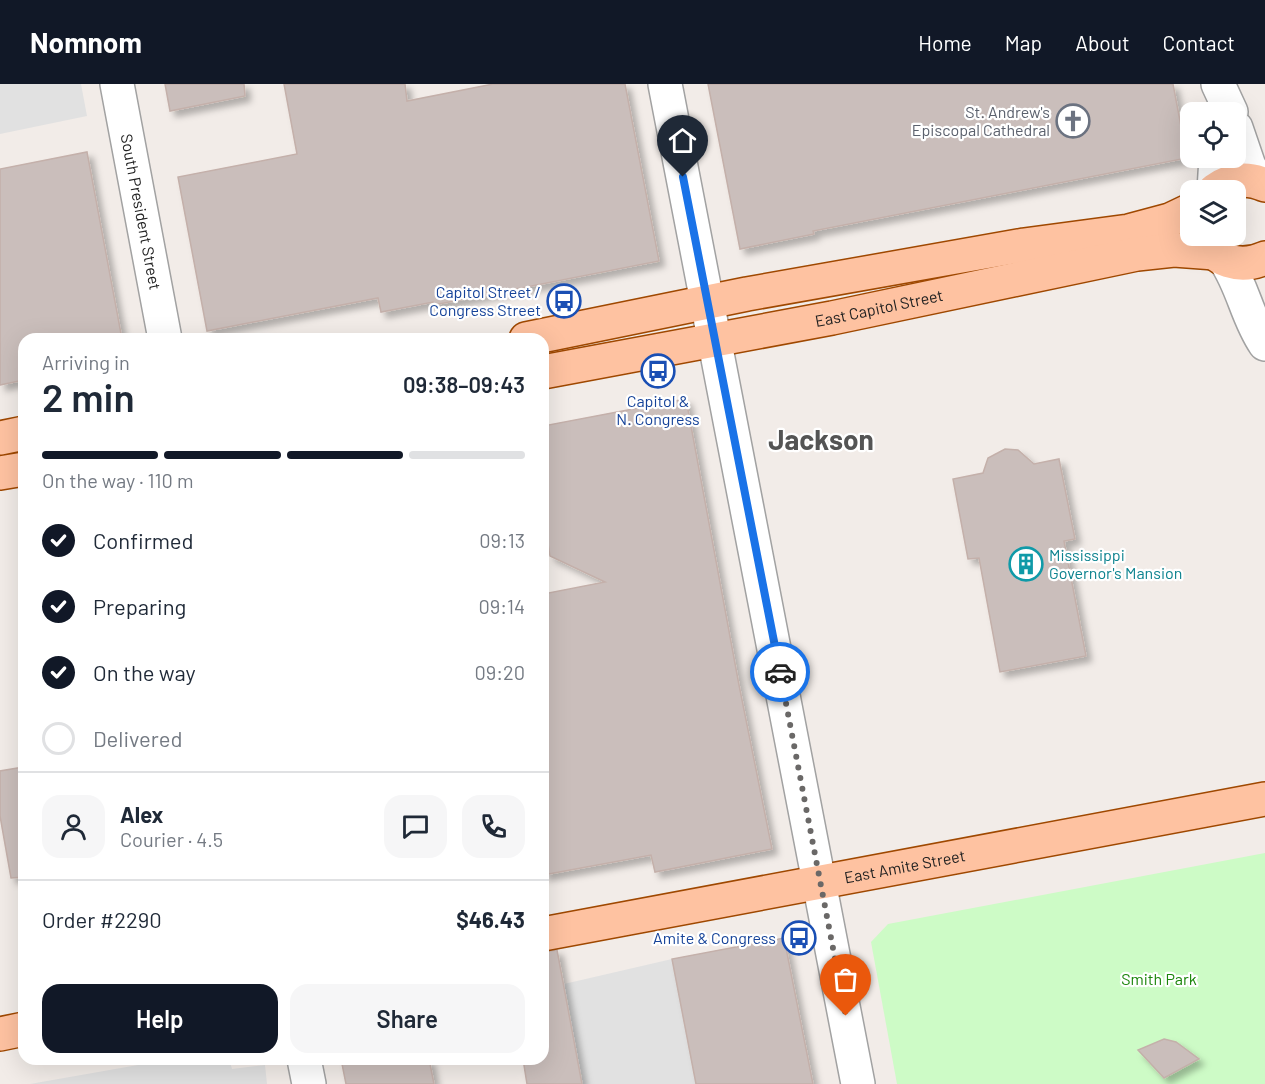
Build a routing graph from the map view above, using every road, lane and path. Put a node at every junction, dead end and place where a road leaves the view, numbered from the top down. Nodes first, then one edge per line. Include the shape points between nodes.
1 (117, 84) edge
2 (665, 84) edge
3 (1246, 157) edge
4 (1239, 180) edge
5 (1262, 183) edge
6 (1180, 215) edge
7 (1214, 250) edge
8 (1265, 258) edge
9 (708, 301) junction
10 (164, 333) edge
11 (549, 334) edge
12 (715, 339) junction
13 (1265, 344) edge
14 (549, 371) edge
15 (18, 434) edge
16 (0, 438) edge
17 (18, 470) edge
18 (0, 473) edge
19 (1265, 799) edge
20 (821, 883) junction
21 (549, 933) edge
22 (18, 1030) edge
23 (0, 1034) edge
24 (305, 1065) edge
25 (309, 1084) edge
26 (858, 1084) edge

1 - 10 street, South President Street
2 - 9 street
3 - 5 street
4 - 5 main road
6 - 9 main road via 1129,231 1024,245
7 - 8 main road, East Capitol Street via 1251,264
7 - 12 main road, East Capitol Street via 1137,254
7 - 13 street via 1239,284
9 - 11 main road
9 - 12 street
12 - 14 main road, East Capitol Street
12 - 20 street
15 - 16 main road
17 - 18 main road
19 - 20 main road, East Amite Street
20 - 21 main road, East Amite Street
20 - 26 street
22 - 23 main road
24 - 25 street

